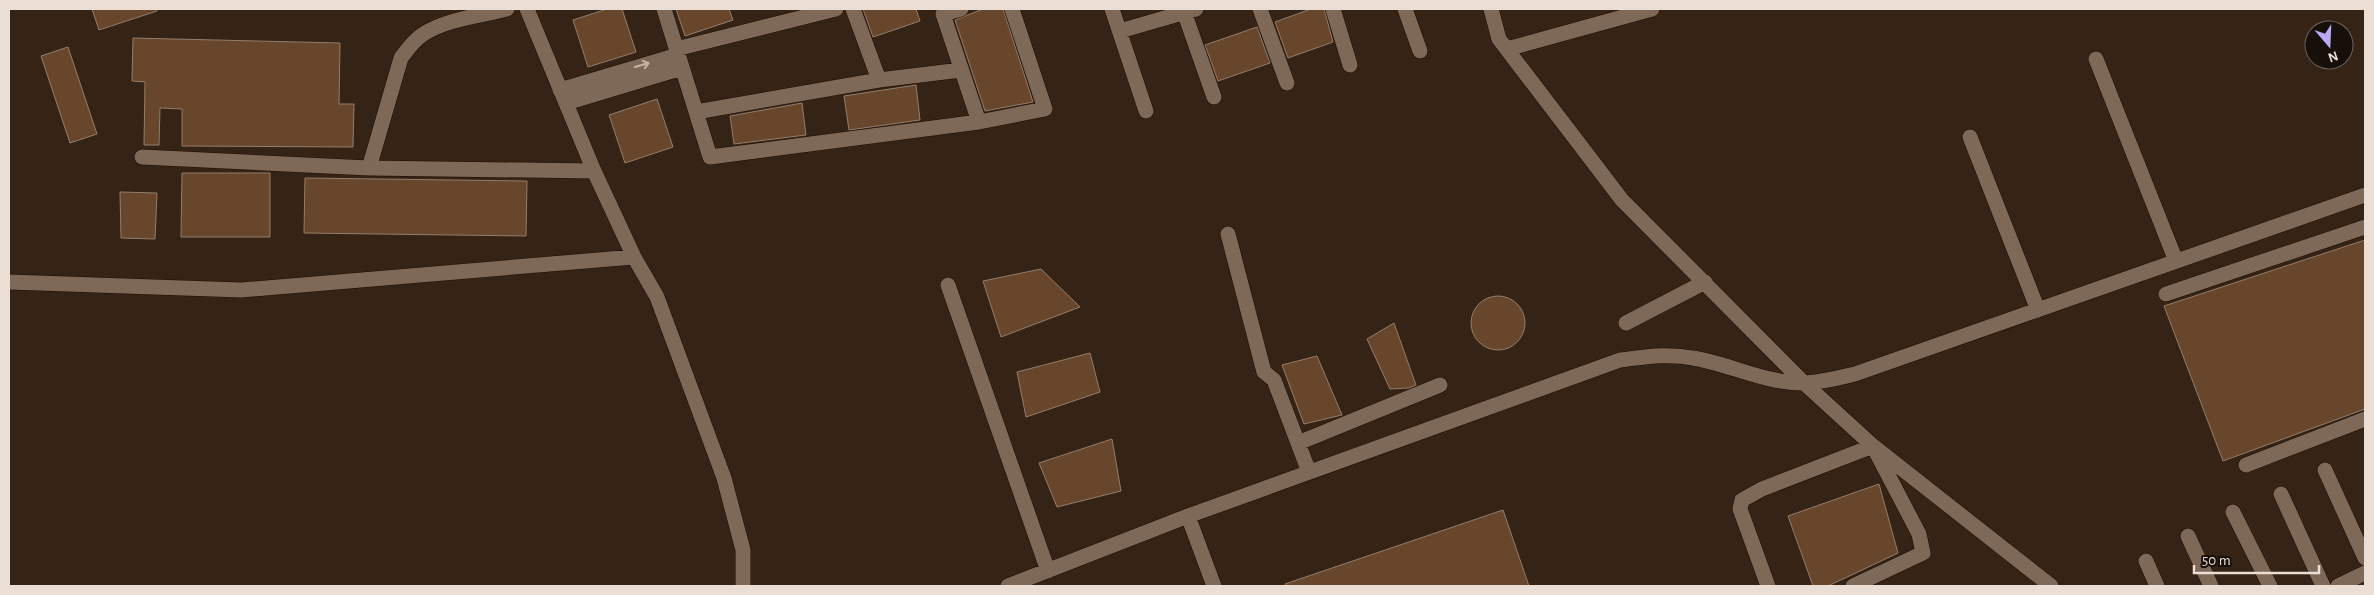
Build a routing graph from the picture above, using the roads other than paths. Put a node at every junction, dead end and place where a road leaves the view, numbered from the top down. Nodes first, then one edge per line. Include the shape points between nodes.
1 (507, 9) edge
2 (527, 9) edge
3 (664, 9) edge
4 (836, 9) edge
5 (853, 9) edge
6 (960, 9) edge
7 (1012, 9) edge
8 (1112, 9) edge
9 (1260, 9) edge
10 (1332, 9) edge
11 (1405, 9) edge
12 (1491, 9) edge
13 (1652, 9) edge
14 (1188, 10) edge
15 (937, 12) edge
16 (1120, 31) junction
17 (1507, 49) junction
18 (1420, 51) dead end
19 (679, 57) junction
20 (2096, 59) dead end
21 (1350, 65) dead end
22 (961, 70) junction
23 (879, 80) junction
24 (1287, 83) dead end
25 (563, 96) junction
26 (1214, 97) dead end
27 (696, 112) junction
28 (1146, 112) dead end
29 (979, 122) junction
30 (1970, 136) dead end
31 (142, 157) dead end
32 (369, 168) junction
33 (594, 171) junction
34 (2365, 195) edge
35 (2365, 227) edge
36 (1228, 234) dead end
37 (634, 257) junction
38 (2176, 261) junction
39 (9, 282) edge
40 (1705, 282) junction
41 (948, 285) dead end
42 (2166, 294) dead end
43 (2038, 310) junction
44 (1626, 323) dead end
45 (1804, 383) junction
46 (1440, 385) dead end
47 (2365, 420) edge
48 (1298, 444) junction
49 (1873, 446) junction
50 (2246, 465) dead end
51 (2325, 470) dead end
52 (1309, 472) junction
53 (2281, 494) dead end
54 (2234, 512) dead end
55 (1188, 516) junction
56 (2188, 536) dead end
57 (2365, 558) edge
58 (2146, 561) dead end
59 (1048, 571) junction
60 (2365, 573) edge
61 (743, 586) edge
62 (1008, 586) edge
63 (1214, 586) edge
64 (1768, 586) edge
65 (1853, 586) edge
66 (2051, 586) edge
67 (2157, 586) edge
68 (2211, 586) edge
69 (2270, 586) edge
70 (2323, 586) edge
71 (2338, 586) edge

1 - 32 street via 433,29 411,45 401,58
2 - 25 street
3 - 19 street
4 - 19 street
5 - 23 street
6 - 15 street
7 - 29 street via 1045,109
8 - 16 street
9 - 24 street
10 - 21 street
11 - 18 street
12 - 17 street via 1499,39
13 - 17 street
14 - 16 street
14 - 26 street
15 - 22 street
16 - 28 street
17 - 40 street via 1622,200
19 - 25 street
19 - 27 street
20 - 38 street
22 - 23 street
22 - 29 street
23 - 27 street
25 - 33 street
27 - 29 street via 710,156
30 - 43 street
31 - 32 street
32 - 33 street
33 - 37 street
34 - 38 street
35 - 42 street
36 - 48 street via 1264,372 1274,380
37 - 39 street via 241,290
37 - 61 street via 657,297 724,478 743,550
38 - 43 street
40 - 44 street
40 - 45 street
41 - 59 street
43 - 45 street via 1855,374
45 - 49 street
45 - 52 street via 1693,358 1658,354 1620,360
46 - 48 street
47 - 50 street
48 - 52 street
49 - 64 street via 1756,491 1742,500 1740,509
49 - 65 street via 1919,534 1923,553
49 - 66 street
51 - 57 street
52 - 55 street
53 - 70 street
54 - 69 street
55 - 59 street
55 - 63 street
56 - 68 street
58 - 67 street
59 - 62 street
60 - 71 street

